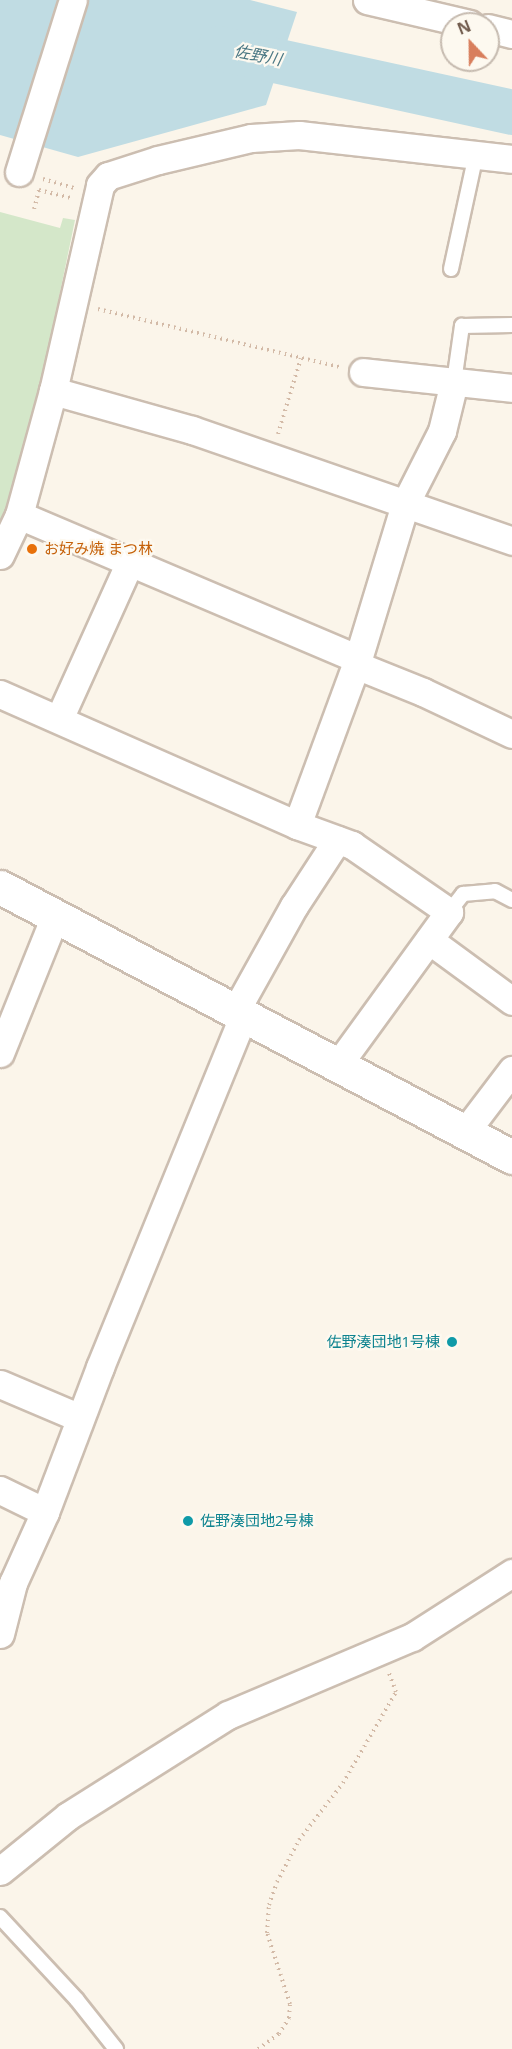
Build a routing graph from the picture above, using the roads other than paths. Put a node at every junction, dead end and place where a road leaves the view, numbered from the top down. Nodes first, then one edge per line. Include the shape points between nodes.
1 (73, 0) edge
2 (367, 0) edge
3 (448, 9) edge
4 (476, 154) junction
5 (512, 159) edge
6 (19, 172) road end
7 (451, 269) dead end
8 (512, 325) edge
9 (363, 372) road end
10 (454, 382) junction
11 (512, 388) edge
12 (54, 390) junction
13 (405, 504) junction
14 (20, 515) junction
15 (512, 541) edge
16 (0, 555) edge
17 (129, 562) junction
18 (357, 662) junction
19 (0, 694) edge
20 (59, 720) junction
21 (512, 734) edge
22 (297, 825) junction
23 (337, 840) junction
24 (0, 887) edge
25 (512, 900) edge
26 (449, 912) junction
27 (55, 916) junction
28 (429, 940) junction
29 (512, 1001) edge
30 (240, 1012) junction
31 (0, 1053) edge
32 (338, 1065) junction
33 (512, 1070) edge
34 (465, 1132) junction
35 (512, 1157) edge
36 (0, 1384) edge
37 (80, 1418) junction
38 (0, 1490) edge
39 (45, 1512) junction
40 (512, 1573) edge
41 (0, 1634) edge
42 (0, 1871) edge
43 (0, 1917) edge
44 (116, 2049) edge

1 - 6 street
2 - 3 street
4 - 5 street
4 - 7 lane
4 - 12 street via 299,135 251,138 108,176 100,185
8 - 10 lane via 462,326
9 - 10 street
10 - 11 street
10 - 13 street via 442,431
12 - 13 street via 192,430
12 - 14 street
13 - 15 street
13 - 18 street
14 - 16 street
14 - 17 street
17 - 18 street
17 - 20 street
18 - 21 street
18 - 22 street
19 - 20 street
20 - 22 street
22 - 23 street
23 - 26 street via 352,845
23 - 30 street via 294,906
24 - 27 street
25 - 26 lane via 495,891 463,894
26 - 28 street
27 - 30 street
27 - 31 street
28 - 29 street
28 - 32 street
30 - 32 street
30 - 37 street
32 - 34 street
33 - 34 street
34 - 35 street
36 - 37 street
37 - 39 street
38 - 39 street
39 - 41 street via 13,1583
40 - 42 street via 412,1637 228,1715 68,1816
43 - 44 lane via 77,2000

